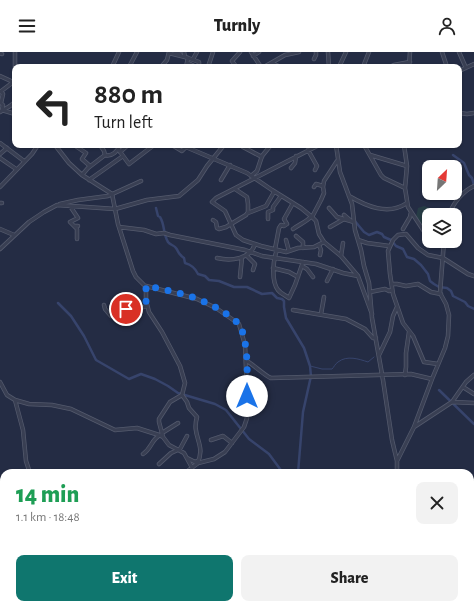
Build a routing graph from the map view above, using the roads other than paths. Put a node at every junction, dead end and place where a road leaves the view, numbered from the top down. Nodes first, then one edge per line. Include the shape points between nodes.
1 (15, 52) edge
2 (119, 52) edge
3 (137, 52) edge
4 (169, 52) edge
5 (175, 52) edge
6 (184, 52) edge
7 (197, 52) edge
8 (213, 52) edge
9 (240, 52) edge
10 (250, 52) edge
11 (259, 52) edge
12 (299, 52) edge
13 (316, 52) edge
14 (328, 52) edge
15 (346, 52) edge
16 (369, 52) edge
17 (410, 52) edge
18 (442, 52) edge
19 (459, 52) edge
20 (181, 56) junction
21 (253, 56) junction
22 (187, 57) junction
23 (193, 59) junction
24 (314, 59) dead end
25 (410, 62) joint
26 (188, 63) edge
27 (271, 63) edge
28 (15, 64) edge
29 (113, 64) edge
30 (131, 64) edge
31 (163, 64) edge
32 (199, 64) edge
33 (209, 64) edge
34 (234, 64) edge
35 (259, 64) edge
36 (329, 64) edge
37 (340, 64) edge
38 (364, 64) edge
39 (402, 64) edge
40 (446, 64) edge
41 (474, 64) edge
42 (466, 68) junction
43 (462, 70) edge
44 (0, 76) edge
45 (6, 79) junction
46 (12, 82) edge
47 (12, 84) edge
48 (8, 86) junction
49 (0, 91) edge
50 (1, 104) edge
51 (12, 104) edge
52 (1, 111) edge
53 (12, 113) edge
54 (462, 113) edge
55 (474, 113) edge
56 (0, 143) edge
57 (7, 148) junction
58 (36, 148) edge
59 (60, 148) edge
60 (78, 148) edge
61 (102, 148) edge
62 (120, 148) edge
63 (124, 148) edge
64 (150, 148) edge
65 (177, 148) edge
66 (185, 148) edge
67 (191, 148) edge
68 (222, 148) edge
69 (245, 148) edge
70 (269, 148) edge
71 (310, 148) edge
72 (336, 148) edge
73 (366, 148) edge
74 (405, 148) edge
75 (308, 150) junction
76 (119, 151) junction
77 (0, 154) edge
78 (105, 155) junction
79 (370, 155) junction
80 (123, 156) junction
81 (296, 156) junction
82 (262, 157) junction
83 (0, 158) edge
84 (213, 159) junction
85 (337, 160) junction
86 (24, 161) junction
87 (230, 165) junction
88 (90, 166) junction
89 (408, 166) junction
90 (291, 168) dead end
91 (16, 170) junction
92 (315, 170) dead end
93 (82, 175) junction
94 (251, 176) junction
95 (255, 178) junction
96 (89, 180) junction
97 (221, 180) dead end
98 (141, 181) dead end
99 (323, 186) junction
100 (474, 186) edge
101 (0, 187) edge
102 (314, 187) dead end
103 (406, 188) junction
104 (235, 189) junction
105 (274, 192) junction
106 (112, 194) junction
107 (281, 196) junction
108 (349, 196) junction
109 (293, 203) junction
110 (407, 203) junction
111 (57, 206) junction
112 (70, 206) junction
113 (329, 208) dead end
114 (452, 208) edge
115 (115, 209) junction
116 (411, 212) junction
117 (246, 214) junction
118 (312, 217) junction
119 (344, 217) junction
120 (268, 218) dead end
121 (213, 220) dead end
122 (352, 221) junction
123 (231, 224) junction
124 (119, 227) junction
125 (330, 227) dead end
126 (422, 228) edge
127 (0, 229) edge
128 (293, 229) dead end
129 (403, 229) junction
130 (406, 234) junction
131 (14, 235) junction
132 (398, 235) junction
133 (296, 236) dead end
134 (77, 239) dead end
135 (286, 240) dead end
136 (358, 240) junction
137 (324, 242) junction
138 (343, 243) dead end
139 (255, 244) junction
140 (319, 245) junction
141 (385, 246) junction
142 (389, 246) junction
143 (303, 248) junction
144 (443, 248) edge
145 (0, 249) edge
146 (276, 250) junction
147 (388, 250) junction
148 (289, 251) junction
149 (250, 252) junction
150 (246, 255) junction
151 (320, 255) dead end
152 (341, 256) junction
153 (242, 257) junction
154 (217, 258) dead end
155 (275, 258) junction
156 (443, 258) junction
157 (302, 264) junction
158 (273, 268) junction
159 (333, 269) junction
160 (253, 270) dead end
161 (358, 276) junction
162 (474, 276) edge
163 (240, 277) dead end
164 (298, 277) junction
165 (313, 277) dead end
166 (327, 281) dead end
167 (392, 284) junction
168 (146, 286) junction
169 (392, 290) junction
170 (370, 292) junction
171 (441, 294) junction
172 (324, 297) dead end
173 (104, 305) dead end
174 (147, 305) junction
175 (397, 307) junction
176 (293, 310) dead end
177 (321, 314) junction
178 (372, 316) junction
179 (409, 332) junction
180 (376, 338) junction
181 (379, 355) junction
182 (247, 361) junction
183 (438, 364) junction
184 (382, 375) junction
185 (405, 375) junction
186 (474, 375) edge
187 (432, 379) junction
188 (0, 382) edge
189 (463, 387) junction
190 (474, 394) edge
191 (182, 395) junction
192 (15, 400) junction
193 (452, 402) junction
194 (474, 403) edge
195 (178, 423) dead end
196 (414, 427) junction
197 (162, 435) junction
198 (187, 436) dead end
199 (211, 440) dead end
200 (232, 443) junction
201 (178, 449) junction
202 (143, 454) dead end
203 (187, 458) junction
204 (397, 461) junction
205 (198, 462) junction
206 (159, 464) dead end
207 (192, 468) joint
208 (29, 469) edge
209 (397, 469) edge

1 - 28 street
2 - 29 street
3 - 30 street
4 - 20 street
4 - 31 street
5 - 20 street
6 - 22 street
7 - 23 street
8 - 33 street
9 - 34 street via 232,61
10 - 21 street
11 - 21 street
12 - 27 street via 285,55
13 - 24 street
14 - 36 street
15 - 37 street
16 - 38 street
17 - 25 street
18 - 40 street
19 - 42 street
20 - 22 street
21 - 35 street
22 - 23 street
22 - 26 street
23 - 32 street
25 - 39 street
41 - 42 street
42 - 43 street
44 - 45 street
45 - 46 street
45 - 48 street
47 - 48 street
48 - 49 street
49 - 50 street via 3,94
50 - 52 street
51 - 52 street
52 - 53 street
54 - 55 street
56 - 57 street
57 - 77 street
57 - 86 street
58 - 86 street
59 - 93 street via 69,163
60 - 88 street via 86,153 82,159
61 - 78 street
62 - 76 street
63 - 76 street
64 - 80 street via 129,164
65 - 66 street via 182,151
67 - 84 street
68 - 84 street
69 - 82 street
70 - 82 street
71 - 75 street
72 - 85 street
73 - 79 street
74 - 89 street
75 - 81 street
75 - 92 street via 317,166
76 - 78 street
76 - 80 street
78 - 88 street
79 - 89 street
79 - 103 street via 382,177
80 - 96 street
81 - 90 street
81 - 95 street
82 - 94 street
83 - 91 street
84 - 87 street
84 - 115 street via 198,180 181,195 147,200
85 - 99 street
85 - 108 street
86 - 91 street
87 - 94 street
87 - 97 street
88 - 93 street
89 - 103 street
91 - 101 street
93 - 96 street
94 - 95 street
95 - 104 street
95 - 105 street
96 - 106 street
98 - 106 street
99 - 102 street via 316,184
99 - 118 street via 324,193
100 - 114 street via 466,191
103 - 110 street
104 - 117 street via 248,199
104 - 123 street via 212,201 225,211
105 - 107 street
105 - 117 street via 266,206
106 - 111 street
106 - 115 street
107 - 109 street
107 - 120 street via 273,207 274,210 268,212
108 - 110 street via 360,203 382,209
108 - 122 street
109 - 118 street
109 - 146 street via 284,219 287,224 279,228
110 - 116 street
111 - 112 street
111 - 131 street via 40,214
112 - 115 street
112 - 134 street via 78,217 70,221 76,226
113 - 119 street via 334,215
115 - 124 street
116 - 126 street
116 - 129 street
117 - 123 street
118 - 128 street
118 - 137 street
119 - 122 street
119 - 125 street
121 - 123 street via 218,229
122 - 136 street
123 - 139 street via 236,235
124 - 149 street via 144,230 152,234 164,233
124 - 168 street via 133,271
127 - 131 street
129 - 130 street
129 - 132 street
130 - 132 street
130 - 156 street via 428,255
131 - 145 street
132 - 142 street
133 - 143 street via 303,242
135 - 148 street
136 - 141 street
136 - 170 street
137 - 140 street
137 - 152 street
138 - 152 street
139 - 146 street
139 - 149 street
140 - 143 street
140 - 151 street
141 - 142 street
141 - 147 street
142 - 147 street
143 - 148 street
144 - 156 street
146 - 148 street
146 - 155 street
147 - 167 street
149 - 150 street
149 - 155 street
150 - 153 street
150 - 160 street via 255,264
152 - 161 street
153 - 154 street via 237,260
153 - 163 street
155 - 157 street
155 - 158 street
156 - 162 street
156 - 171 street
157 - 159 street via 316,264
157 - 164 street
157 - 165 street
158 - 164 street
158 - 164 street via 278,290 289,298
159 - 161 street
159 - 166 street
161 - 178 street
167 - 169 street
167 - 171 street via 418,284 431,292
168 - 174 street
168 - 182 street via 197,298 238,323
169 - 170 street via 385,288
169 - 175 street
170 - 178 street
171 - 183 street via 449,320 445,348
172 - 177 street
173 - 174 street via 110,316 121,314 129,307
174 - 191 street via 150,315 180,364 185,383
175 - 179 street
175 - 181 street via 390,332
176 - 177 street
177 - 180 street via 347,320
178 - 180 street
179 - 183 street via 424,362
179 - 185 street
180 - 181 street
181 - 184 street
182 - 184 street via 271,378
182 - 200 street via 247,418 243,429
183 - 187 street
184 - 185 street
184 - 204 street
185 - 187 street via 414,374
186 - 189 street
187 - 196 street
188 - 192 street via 7,395
189 - 190 street
189 - 193 street
191 - 197 street via 170,402 162,415 159,422
191 - 205 street via 197,417 196,433 201,450
192 - 197 street via 71,409 115,430 137,428
192 - 208 street via 23,430
193 - 194 street
193 - 196 street
195 - 197 street
196 - 204 street
197 - 201 street via 169,445
197 - 202 street via 156,438 149,450
198 - 201 street
199 - 200 street via 223,436
200 - 205 street via 216,458
201 - 203 street
201 - 206 street
203 - 205 street
203 - 207 street
204 - 209 street
205 - 207 street

